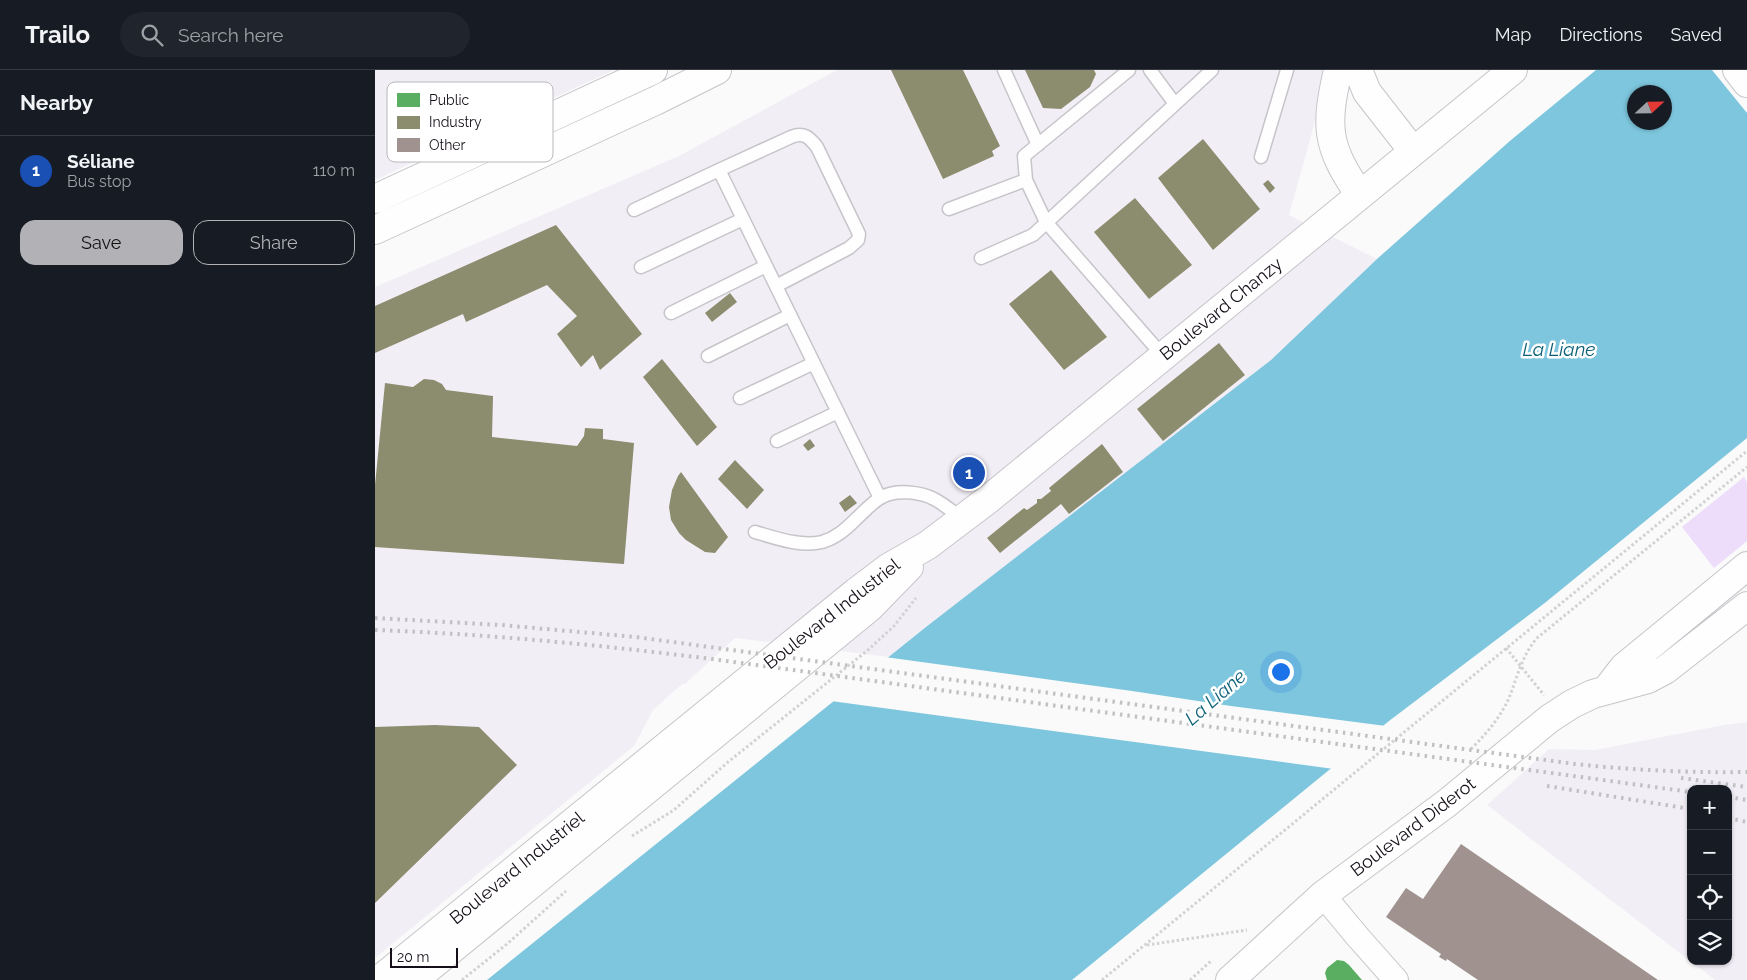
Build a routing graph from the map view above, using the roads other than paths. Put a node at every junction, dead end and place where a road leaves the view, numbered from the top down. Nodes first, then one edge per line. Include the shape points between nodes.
1 (653, 70) edge
2 (717, 70) edge
3 (1004, 70) edge
4 (1129, 70) edge
5 (1150, 70) edge
6 (1212, 70) edge
7 (1287, 70) edge
8 (1338, 70) edge
9 (1358, 70) edge
10 (1513, 70) edge
11 (1737, 70) edge
12 (1747, 83) edge
13 (1175, 104) junction
14 (553, 116) edge
15 (1038, 145) junction
16 (553, 148) edge
17 (1413, 151) junction
18 (1261, 157) dead end
19 (455, 162) edge
20 (523, 162) edge
21 (719, 170) junction
22 (1026, 180) junction
23 (1360, 195) junction
24 (375, 199) edge
25 (634, 210) dead end
26 (949, 210) dead end
27 (743, 219) junction
28 (1046, 222) junction
29 (375, 230) edge
30 (981, 258) dead end
31 (641, 266) dead end
32 (766, 266) junction
33 (776, 286) junction
34 (671, 312) dead end
35 (790, 315) junction
36 (708, 356) dead end
37 (1163, 356) junction
38 (814, 363) junction
39 (740, 398) dead end
40 (838, 412) junction
41 (777, 441) dead end
42 (880, 498) junction
43 (962, 519) junction
44 (755, 532) dead end
45 (928, 545) junction
46 (1747, 566) edge
47 (1747, 606) edge
48 (1607, 689) junction
49 (1323, 895) junction
50 (379, 980) edge
51 (414, 980) edge
52 (1230, 980) edge
53 (1396, 980) edge

1 - 14 main road
2 - 16 main road
3 - 15 lane
4 - 15 lane
5 - 13 lane
6 - 13 lane
7 - 18 lane
8 - 23 main road via 1330,106 1331,136 1342,167
9 - 17 main road via 1367,92
10 - 17 main road, Boulevard Chanzy
11 - 12 main road
13 - 28 lane
15 - 22 lane via 1024,156
17 - 23 main road, Boulevard Chanzy
19 - 24 main road
20 - 29 main road
21 - 25 lane
21 - 27 lane
21 - 33 lane via 797,134 808,137 817,147 858,228 858,240 854,244
22 - 26 lane
22 - 28 lane
23 - 37 main road, Boulevard Chanzy
27 - 31 lane
27 - 32 lane
28 - 30 lane via 1033,235
28 - 37 lane
32 - 33 lane
32 - 34 lane
33 - 35 lane
35 - 36 lane
35 - 38 lane
37 - 43 main road, Boulevard Chanzy
38 - 39 lane
38 - 40 lane
40 - 41 lane
40 - 42 lane
42 - 43 lane via 895,493 921,494 935,499
42 - 44 lane via 843,531 824,542 800,544
43 - 45 main road, Boulevard Chanzy
45 - 50 main road, Boulevard Industriel via 888,568 855,593
45 - 51 main road, Boulevard Industriel via 869,608
46 - 48 main road, Boulevard Diderot via 1624,667
47 - 48 main road, Boulevard Diderot via 1673,666 1648,679
48 - 49 main road, Boulevard Diderot via 1571,704 1549,719 1447,803
49 - 52 main road, Boulevard Diderot
49 - 53 street

